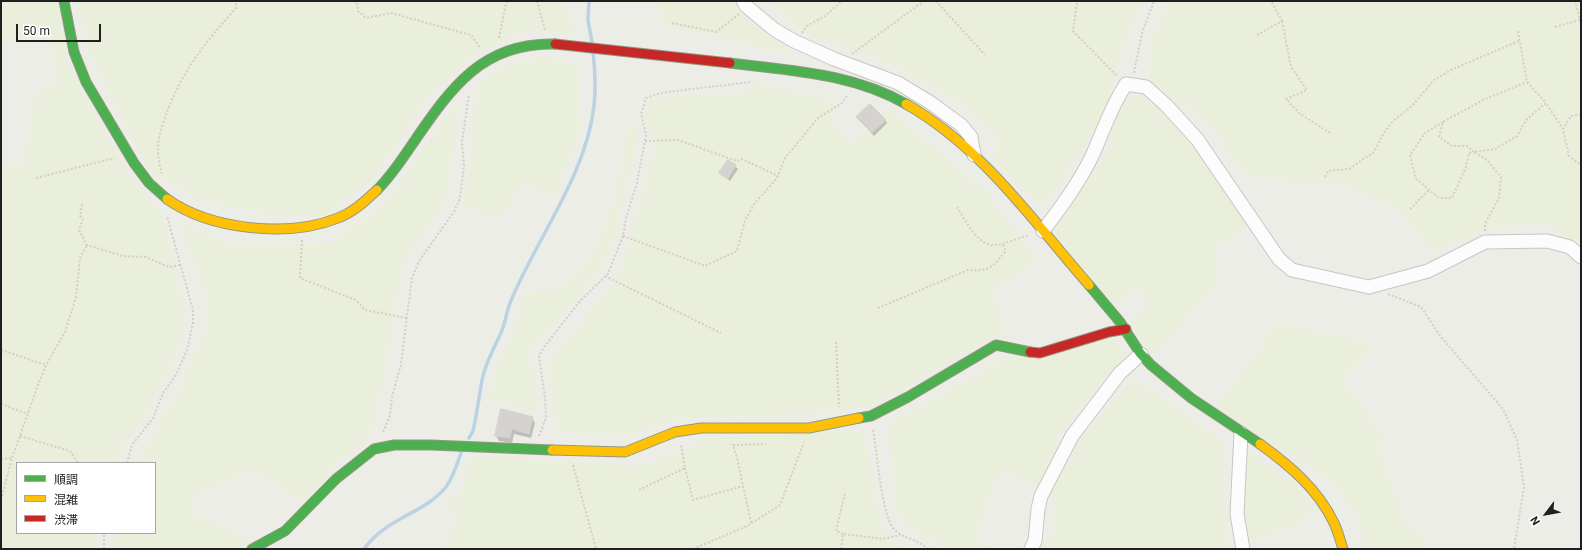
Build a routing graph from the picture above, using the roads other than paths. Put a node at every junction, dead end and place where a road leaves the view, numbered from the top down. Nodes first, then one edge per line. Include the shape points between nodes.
1 (64, 1) edge
2 (745, 4) edge
3 (974, 154) junction
4 (1043, 231) junction
5 (1581, 258) edge
6 (1126, 329) junction
7 (1141, 354) junction
8 (1241, 433) junction
9 (252, 549) edge
10 (1031, 549) edge
11 (1243, 549) edge
12 (1343, 549) edge

1 - 3 street via 76,59 88,87 143,177 166,199 211,221 243,227 284,229 319,226 336,220 360,206 380,188 449,92 474,68 505,51 528,44 578,45 756,66 854,82 880,91 912,107
2 - 3 street via 775,30 794,41 841,62 898,82 931,103 961,125 971,137
3 - 4 street
4 - 5 street via 1066,200 1091,157 1114,102 1126,84 1146,87 1197,139 1279,259 1292,270 1369,287 1428,271 1485,242 1547,241 1570,247
4 - 6 street
6 - 7 street
6 - 9 street via 1040,353 996,345 871,416 809,428 701,428 679,432 624,452 394,445 374,449 336,480 285,531
7 - 8 street via 1183,392
7 - 10 street via 1120,373 1072,436 1041,496 1035,541
8 - 11 street via 1237,514
8 - 12 street via 1304,478 1333,519

